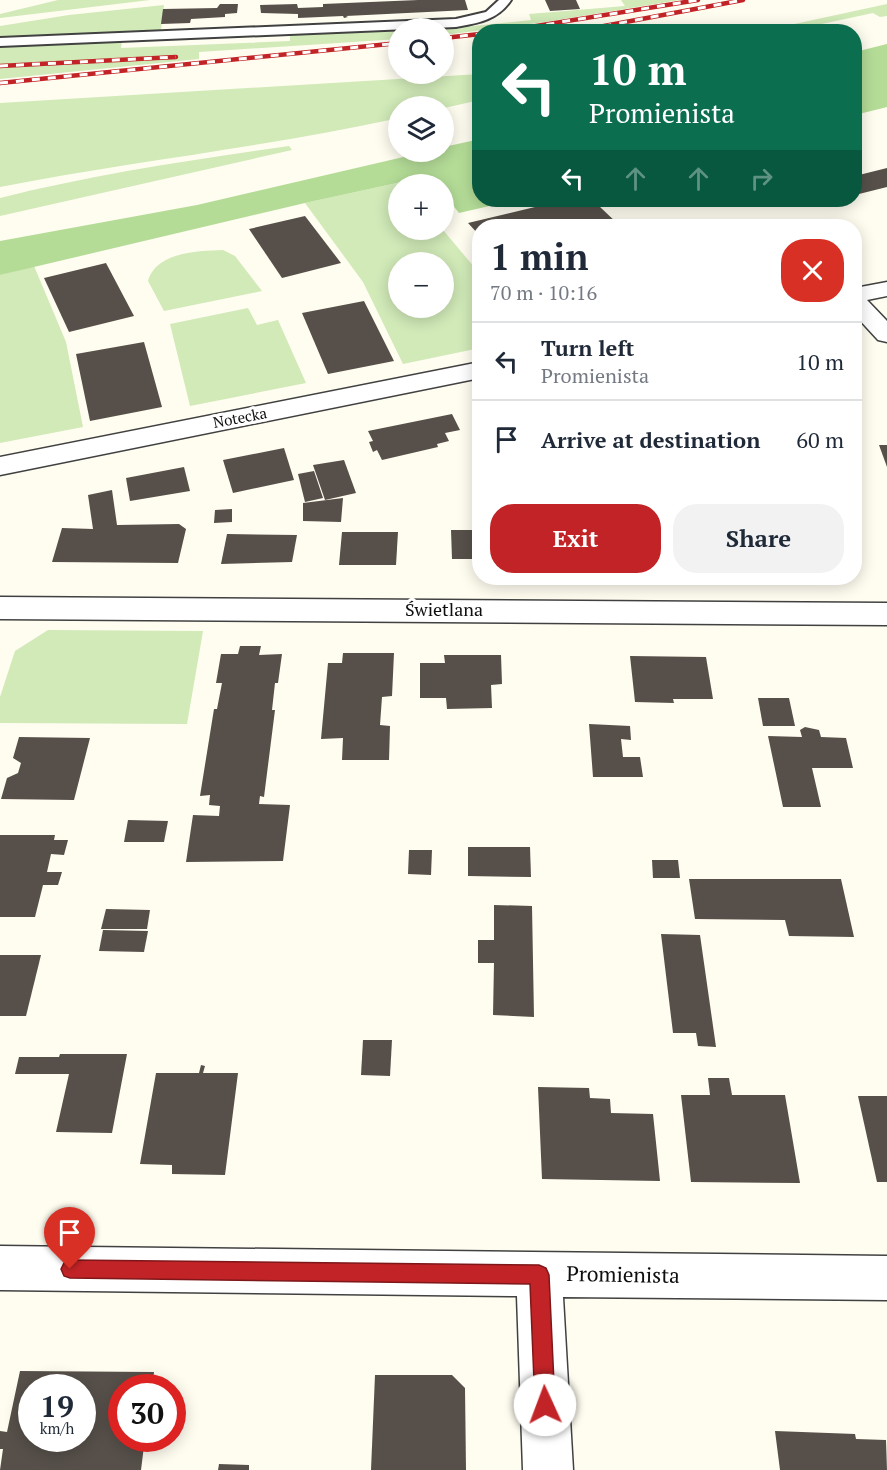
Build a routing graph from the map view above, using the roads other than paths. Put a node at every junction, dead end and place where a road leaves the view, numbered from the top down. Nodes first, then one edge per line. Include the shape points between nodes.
1 (505, 0) edge
2 (0, 42) edge
3 (887, 289) edge
4 (862, 294) edge
5 (862, 308) edge
6 (887, 335) edge
7 (472, 372) edge
8 (0, 466) edge
9 (0, 608) edge
10 (887, 614) edge
11 (0, 1268) edge
12 (539, 1275) junction
13 (887, 1278) edge
14 (548, 1470) edge

1 - 2 lane via 486,16 456,23
3 - 4 street
5 - 6 street
7 - 8 street, Notecka
9 - 10 street, Świetlana
11 - 12 street, Promienista
12 - 13 street, Promienista
12 - 14 street

